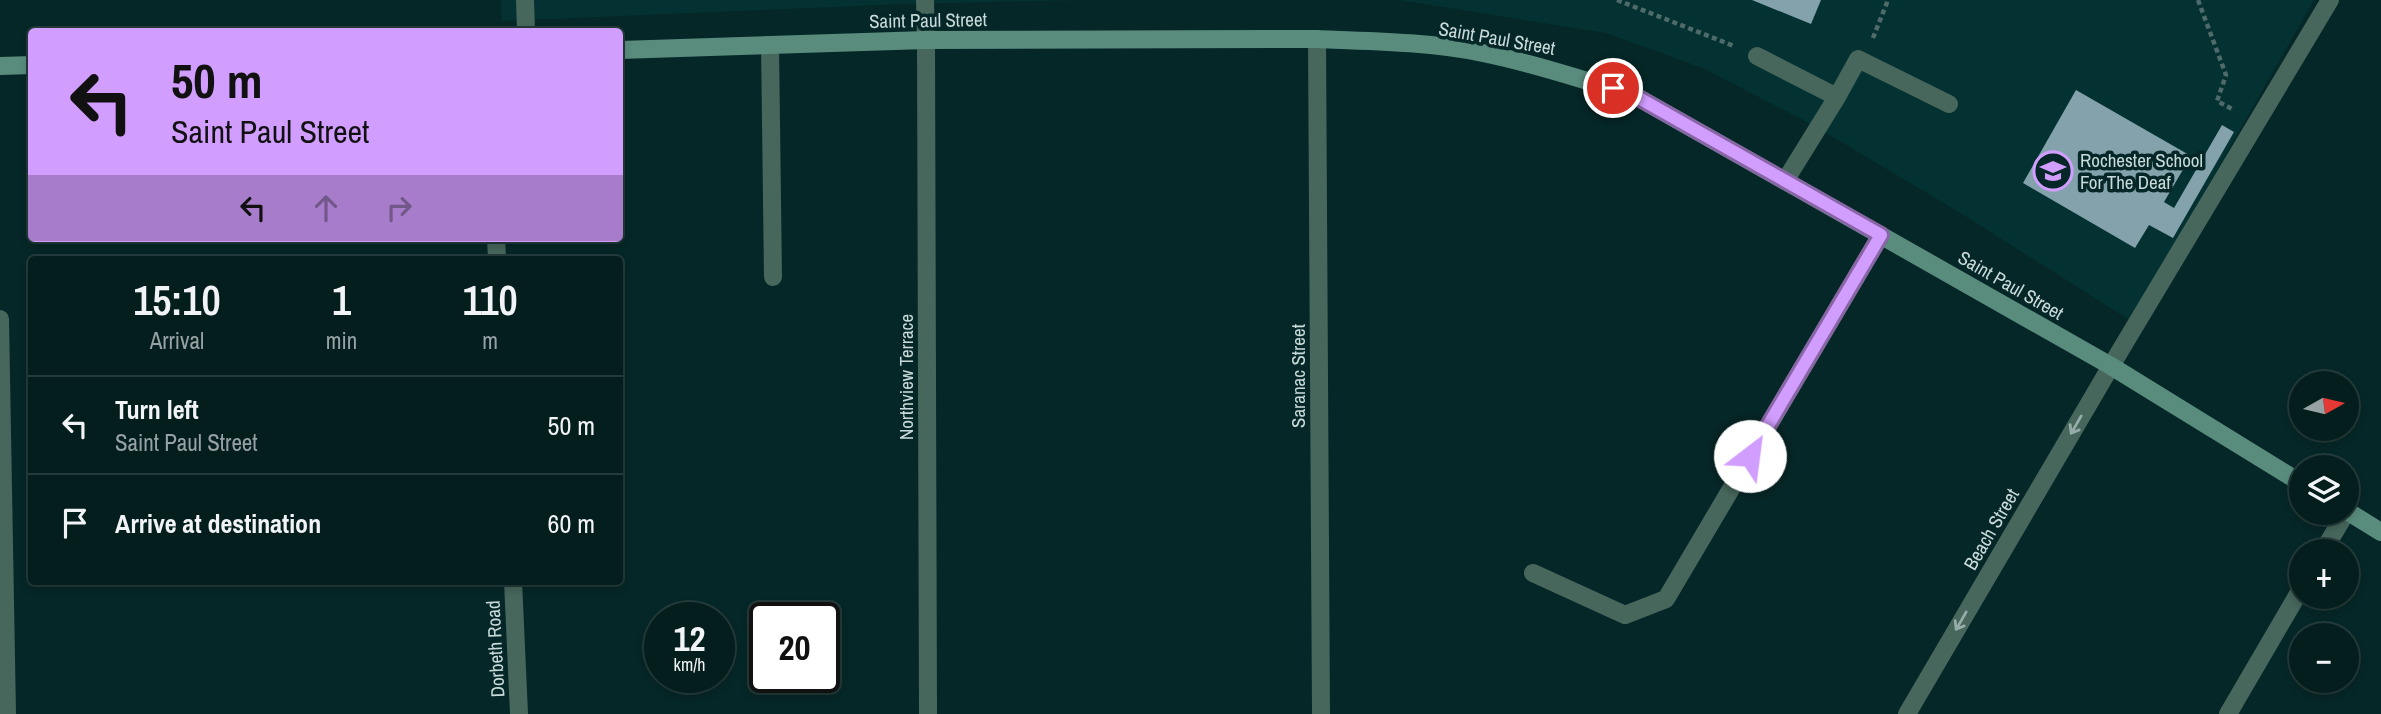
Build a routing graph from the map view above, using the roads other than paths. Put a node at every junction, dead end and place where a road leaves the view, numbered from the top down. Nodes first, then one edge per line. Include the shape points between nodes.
1 (525, 0) edge
2 (925, 0) edge
3 (2330, 0) edge
4 (526, 28) edge
5 (1317, 39) junction
6 (926, 40) junction
7 (770, 45) junction
8 (623, 50) edge
9 (1758, 55) road end
10 (28, 65) edge
11 (0, 66) edge
12 (1837, 97) junction
13 (1949, 104) dead end
14 (1785, 181) junction
15 (1881, 235) junction
16 (774, 278) dead end
17 (0, 319) edge
18 (2111, 366) junction
19 (2289, 476) edge
20 (2359, 518) edge
21 (2381, 532) edge
22 (1533, 573) dead end
23 (513, 585) edge
24 (2289, 609) edge
25 (8, 714) edge
26 (519, 714) edge
27 (928, 714) edge
28 (1321, 714) edge
29 (1907, 714) edge
30 (2228, 714) edge

1 - 4 street
2 - 6 street, Northview Terrace
3 - 18 street, Beach Street
5 - 6 main road, Saint Paul Street
5 - 14 main road, Saint Paul Street via 1480,52 1563,72 1637,97
5 - 28 street, Saranac Street
6 - 7 main road, Saint Paul Street
6 - 27 street, Northview Terrace
7 - 8 main road, Saint Paul Street
7 - 16 street
9 - 12 street
10 - 11 main road
12 - 13 street via 1858,59
12 - 14 street
14 - 15 main road, Saint Paul Street
15 - 18 main road, Saint Paul Street
15 - 22 street via 1666,599 1625,615
17 - 25 street
18 - 19 main road, Saint Paul Street
18 -> 29 street, Beach Street
20 - 21 main road
23 - 26 street, Dorbeth Road
24 - 30 street

